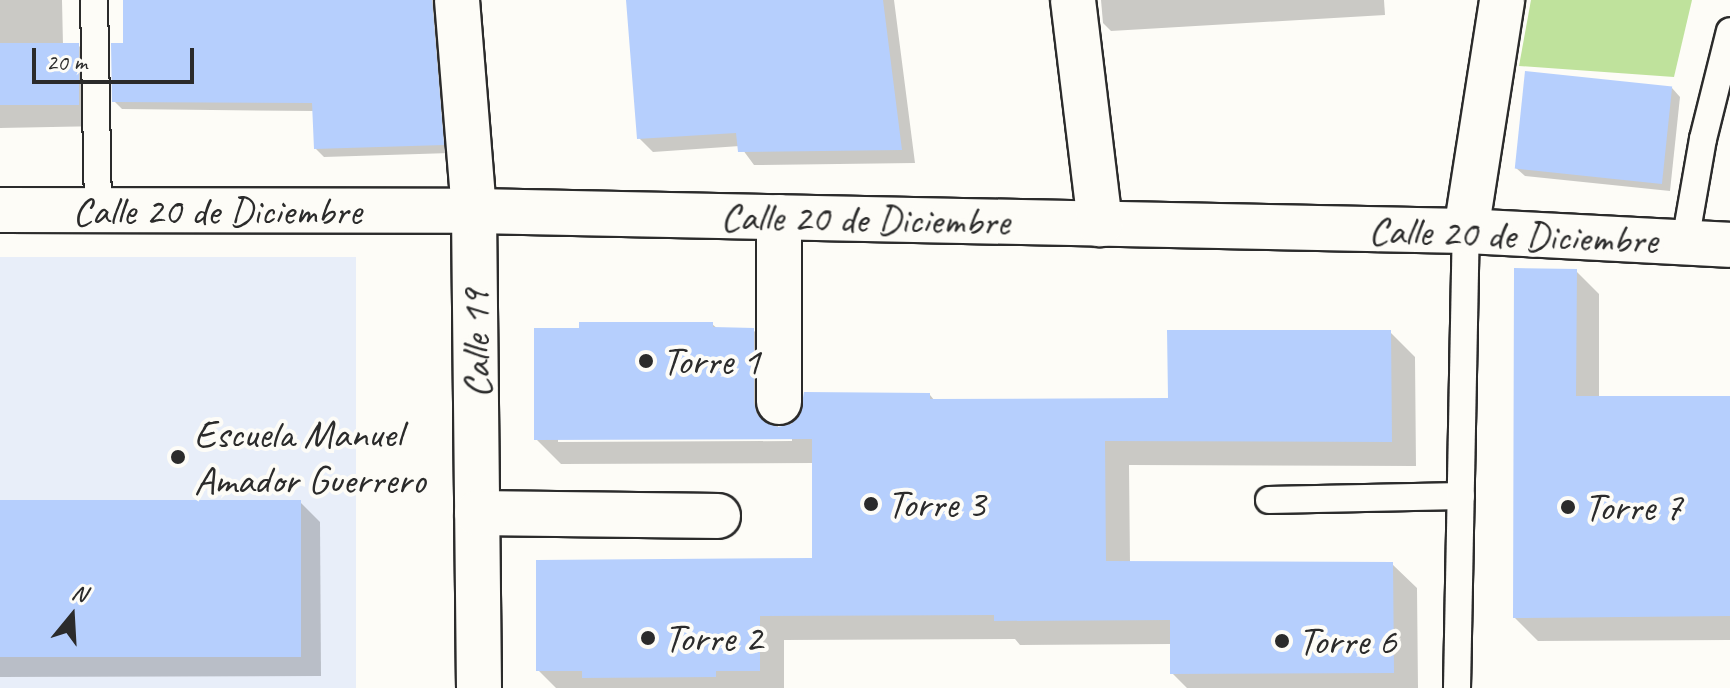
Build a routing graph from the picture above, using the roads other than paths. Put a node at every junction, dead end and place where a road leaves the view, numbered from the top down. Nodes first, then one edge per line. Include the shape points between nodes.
1 (94, 0) edge
2 (457, 0) edge
3 (1073, 0) edge
4 (1502, 0) edge
5 (1730, 31) edge
6 (0, 210) edge
7 (98, 210) junction
8 (474, 211) junction
9 (779, 217) junction
10 (1100, 224) junction
11 (1466, 231) junction
12 (1685, 242) junction
13 (1730, 245) edge
14 (779, 402) dead end
15 (1461, 496) junction
16 (1269, 500) dead end
17 (477, 513) junction
18 (718, 516) dead end
19 (479, 688) edge
20 (1457, 688) edge

1 - 7 lane
2 - 8 street, Calle 19
3 - 10 street
4 - 11 street
5 - 12 lane
6 - 7 street, Calle 20 de Diciembre
7 - 8 street, Calle 20 de Diciembre
8 - 9 street, Calle 20 de Diciembre
8 - 17 street, Calle 19
9 - 10 street, Calle 20 de Diciembre
9 - 14 street
10 - 11 street, Calle 20 de Diciembre
11 - 12 street, Calle 20 de Diciembre
11 - 15 lane
12 - 13 street, Calle 20 de Diciembre
15 - 16 lane
15 - 20 lane
17 - 18 street
17 - 19 street, Calle 19

